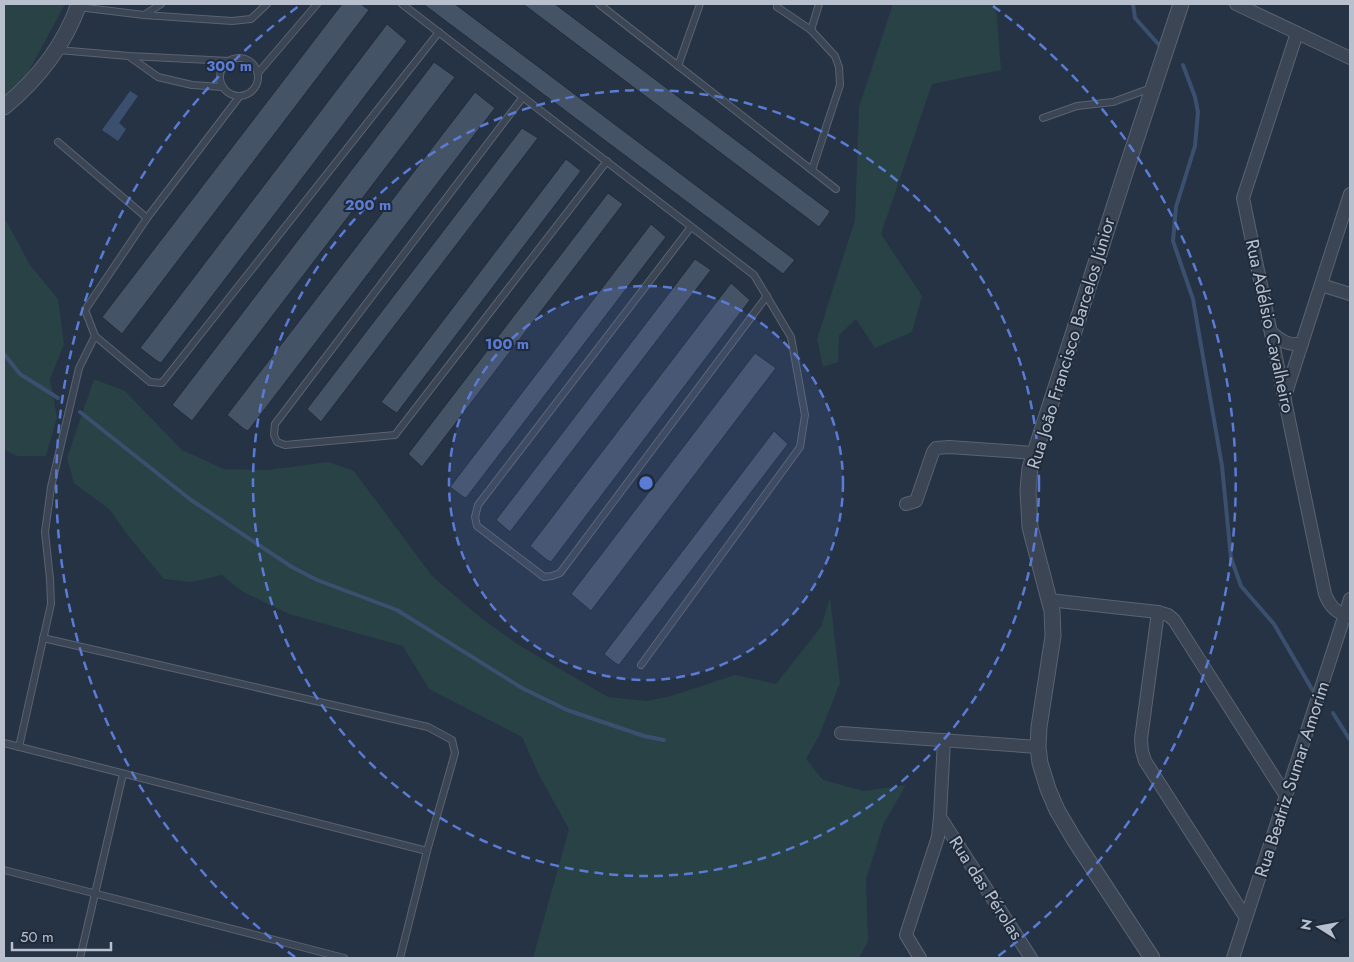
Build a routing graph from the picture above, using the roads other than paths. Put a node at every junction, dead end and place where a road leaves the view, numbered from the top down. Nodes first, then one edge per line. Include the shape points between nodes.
1 (161, 4) edge
2 (267, 4) edge
3 (317, 4) edge
4 (402, 4) edge
5 (599, 4) edge
6 (700, 4) edge
7 (819, 4) edge
8 (1181, 4) edge
9 (1236, 4) edge
10 (78, 5) edge
11 (778, 7) dead end
12 (144, 15) junction
13 (811, 30) junction
14 (439, 32) junction
15 (1297, 33) junction
16 (57, 50) junction
17 (129, 56) junction
18 (1350, 58) edge
19 (230, 61) junction
20 (678, 66) junction
21 (258, 73) junction
22 (1154, 87) junction
23 (223, 88) junction
24 (239, 97) junction
25 (523, 97) junction
26 (4, 107) edge
27 (1043, 118) dead end
28 (58, 142) dead end
29 (607, 161) junction
30 (812, 170) junction
31 (836, 189) dead end
32 (1350, 194) edge
33 (147, 218) junction
34 (691, 227) junction
35 (1321, 285) junction
36 (1350, 294) edge
37 (767, 296) junction
38 (1271, 332) junction
39 (95, 336) junction
40 (1302, 344) junction
41 (1285, 397) junction
42 (1035, 453) junction
43 (906, 504) dead end
44 (1350, 599) edge
45 (1049, 600) junction
46 (1158, 612) junction
47 (1348, 617) edge
48 (43, 638) junction
49 (642, 665) dead end
50 (841, 733) dead end
51 (944, 740) junction
52 (4, 742) edge
53 (19, 747) junction
54 (1038, 747) junction
55 (124, 774) junction
56 (1286, 796) junction
57 (940, 817) junction
58 (428, 851) junction
59 (4, 870) edge
60 (95, 893) junction
61 (1246, 918) junction
62 (80, 958) edge
63 (344, 958) edge
64 (400, 958) edge
65 (920, 958) edge
66 (1031, 958) edge
67 (1152, 958) edge
68 (1233, 958) edge

1 - 12 lane
2 - 12 lane via 251,19 232,21
3 - 21 lane
4 - 14 lane
5 - 20 lane
6 - 20 lane
7 - 13 lane
8 - 22 street, Rua João Francisco Barcelos Júnior
9 - 15 street
10 - 12 lane
10 - 16 street
11 - 13 lane
13 - 30 lane via 835,56 840,85
14 - 25 lane
14 - 39 lane via 162,383 150,382
15 - 18 street
15 - 38 street, Rua Adélsio Cavalheiro via 1243,198
16 - 17 lane
16 - 26 street via 22,92
17 - 19 lane
17 - 23 lane via 158,78
19 - 21 lane via 247,60
19 - 23 lane via 220,75
20 - 30 lane
21 - 24 lane via 255,89
22 - 27 lane via 1113,102 1077,106
22 - 42 street, Rua João Francisco Barcelos Júnior
23 - 24 lane via 232,96
24 - 33 lane
25 - 29 lane
25 - 29 lane via 275,424 277,442 285,446 395,435
28 - 33 lane
29 - 34 lane
30 - 31 lane
32 - 35 street
33 - 39 lane via 84,310
34 - 37 lane via 754,275
34 - 37 lane via 478,505 477,526 544,577 560,573
35 - 36 street
35 - 40 street
37 - 49 lane via 791,337 805,415 800,447
38 - 40 street via 1290,345
38 - 41 street, Rua Adélsio Cavalheiro
39 - 48 lane via 79,368 51,487 45,532 51,604
40 - 41 street
41 - 47 street, Rua Adélsio Cavalheiro via 1325,594 1335,611
42 - 43 street via 936,448 916,501
42 - 45 street, Rua João Francisco Barcelos Júnior via 1030,468 1028,508
44 - 47 street, Rua Beatriz Sumar Amorim
45 - 46 street
45 - 54 street, Rua João Francisco Barcelos Júnior via 1053,636
46 - 56 street via 1174,620
46 - 61 street via 1142,751
47 - 56 street, Rua Beatriz Sumar Amorim
48 - 53 lane
48 - 58 lane via 428,726 452,740 455,753
50 - 51 street
51 - 54 street
51 - 57 street
52 - 53 lane
53 - 55 lane
54 - 67 street, Rua João Francisco Barcelos Júnior via 1040,764 1057,810
55 - 58 lane
55 - 60 lane
56 - 61 street, Rua Beatriz Sumar Amorim
57 - 65 street via 938,837 906,936
57 - 66 street, Rua das Pérolas
58 - 64 lane
59 - 60 lane
60 - 62 lane
60 - 63 lane
61 - 68 street, Rua Beatriz Sumar Amorim

